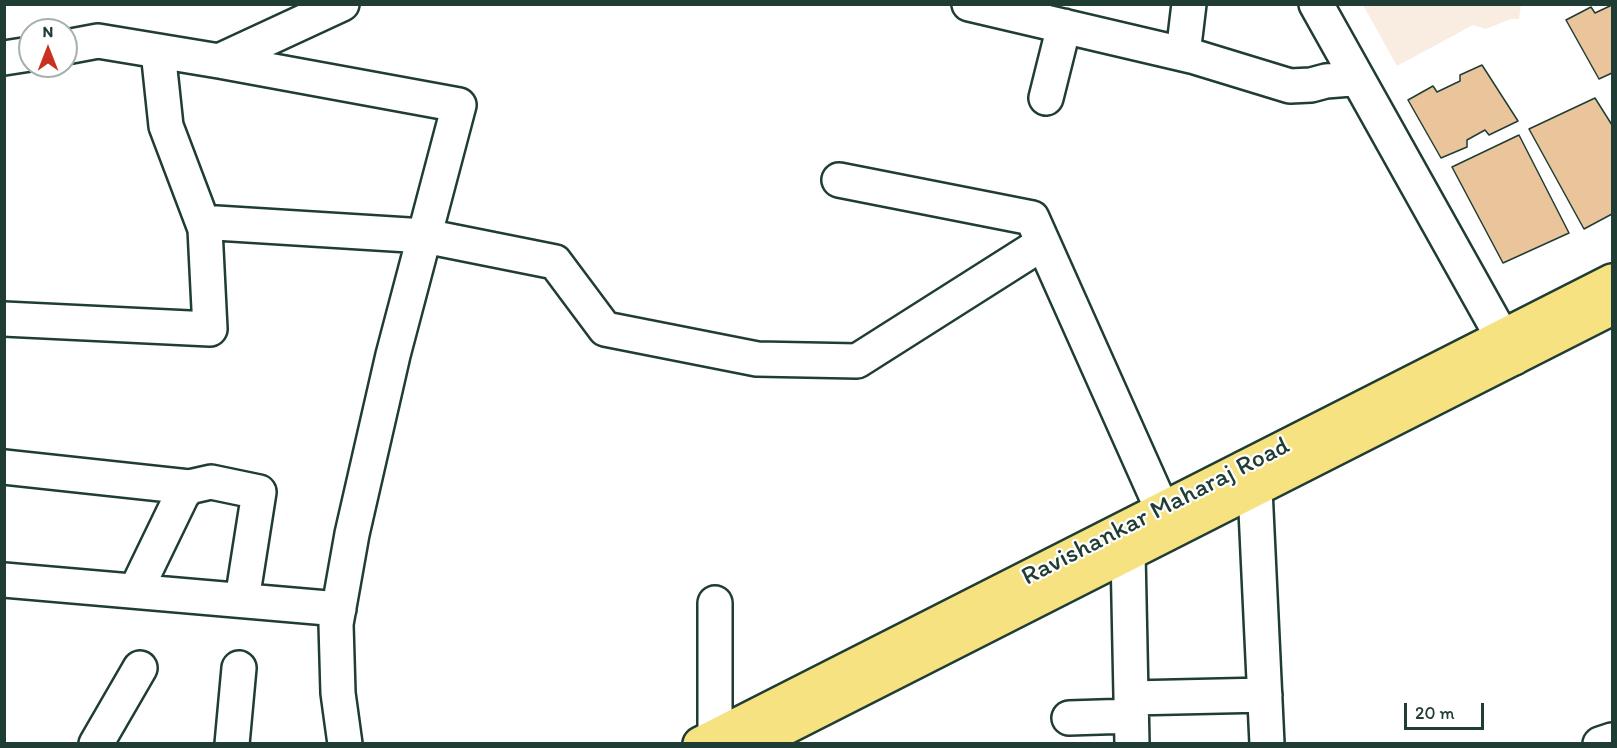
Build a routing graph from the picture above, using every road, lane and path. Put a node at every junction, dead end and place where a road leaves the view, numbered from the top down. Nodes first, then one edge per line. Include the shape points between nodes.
1 (342, 4) edge
2 (969, 4) edge
3 (1189, 4) edge
4 (1316, 4) edge
5 (1064, 26) junction
6 (78, 45) edge
7 (158, 51) junction
8 (1183, 54) junction
9 (219, 61) junction
10 (1360, 83) junction
11 (1046, 98) dead end
12 (839, 180) dead end
13 (205, 230) junction
14 (425, 236) junction
15 (1043, 243) junction
16 (1612, 281) edge
17 (1612, 308) edge
18 (4, 319) edge
19 (1508, 348) junction
20 (4, 467) edge
21 (1249, 478) junction
22 (189, 487) junction
23 (1162, 509) junction
24 (1128, 553) junction
25 (4, 580) edge
26 (136, 590) junction
27 (242, 600) junction
28 (715, 603) dead end
29 (339, 609) junction
30 (140, 668) dead end
31 (239, 668) dead end
32 (1265, 695) junction
33 (1070, 718) dead end
34 (1131, 719) edge
35 (708, 740) edge
36 (1612, 740) edge
37 (96, 744) edge
38 (232, 744) edge
39 (345, 744) edge
40 (753, 744) edge
41 (1267, 744) edge
42 (1600, 744) edge

1 - 9 street
2 - 5 street
3 - 8 street
4 - 10 street
5 - 8 street
5 - 11 street
6 - 7 street via 98,41
7 - 9 street
7 - 13 street via 166,126
8 - 10 street via 1290,86 1351,79
9 - 14 street via 459,105
10 - 19 street
12 - 15 street via 1032,218
13 - 14 street via 216,223
13 - 18 street via 210,329
14 - 15 street via 555,262 605,329 757,359 856,361
14 - 29 street via 354,523
15 - 23 street
16 - 19 main road, Ravishankar Maharaj Road
17 - 19 main road, Ravishankar Maharaj Road
19 - 21 main road, Ravishankar Maharaj Road
20 - 22 street
21 - 23 main road, Ravishankar Maharaj Road
21 - 24 main road, Ravishankar Maharaj Road
21 - 32 street
22 - 26 street
22 - 27 street via 211,482 259,492
23 - 35 main road, Ravishankar Maharaj Road
24 - 34 street
24 - 40 main road, Ravishankar Maharaj Road
25 - 26 street
26 - 27 street
27 - 29 street
28 - 35 street
29 - 39 street via 338,693
30 - 37 street
31 - 38 street
32 - 34 street
32 - 41 street
33 - 34 street
36 - 42 street

